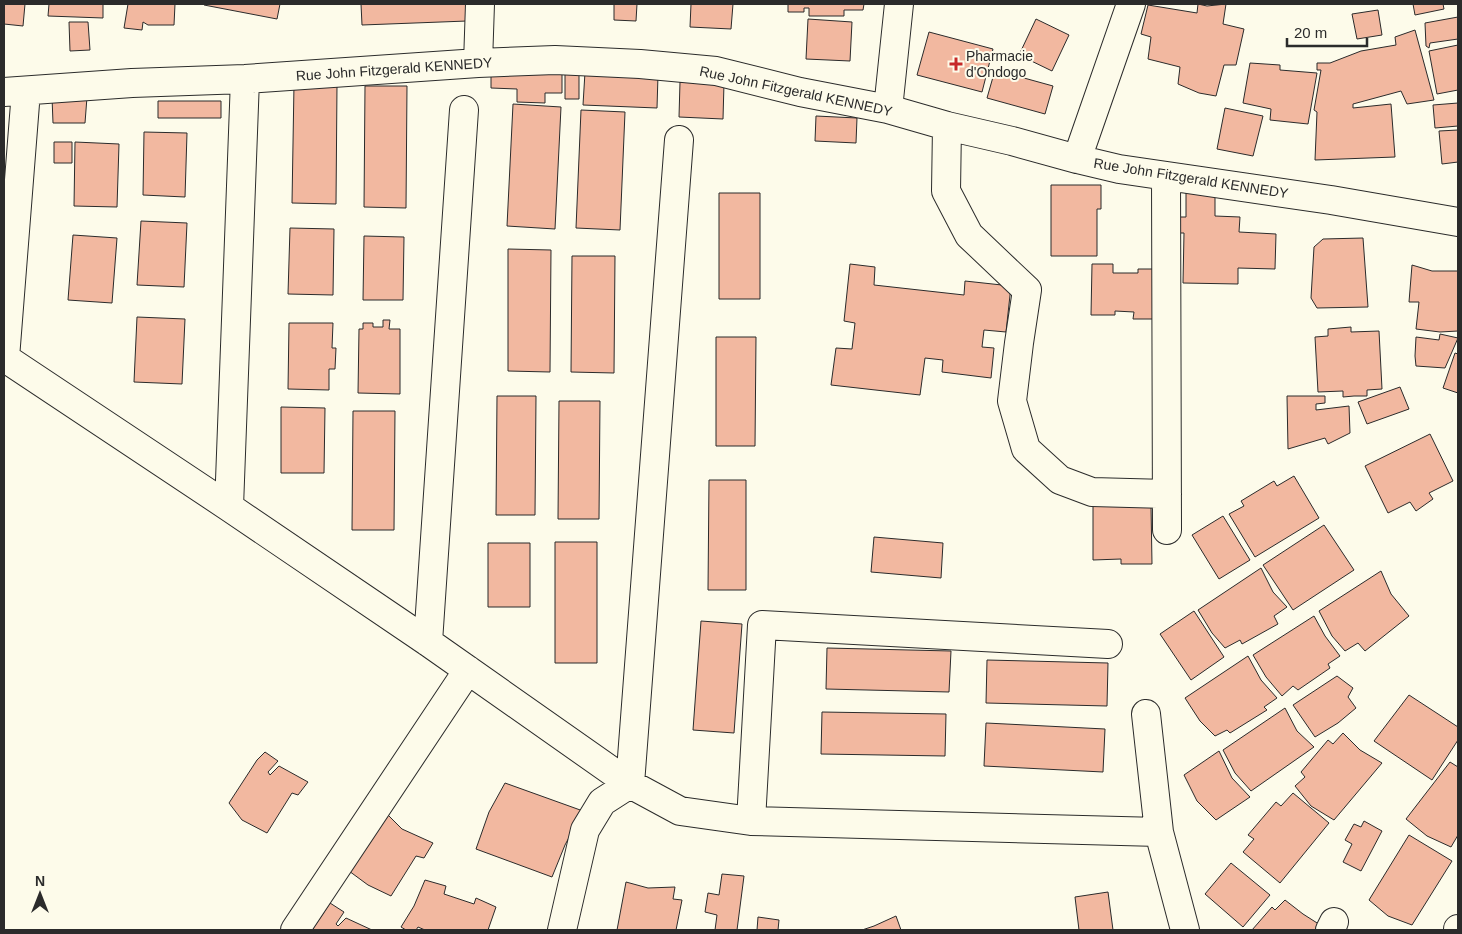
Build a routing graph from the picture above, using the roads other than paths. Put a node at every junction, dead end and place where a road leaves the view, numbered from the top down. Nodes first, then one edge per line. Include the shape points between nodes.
1 (480, 4) edge
2 (899, 4) edge
3 (1130, 4) edge
4 (478, 63) junction
5 (245, 80) junction
6 (15, 92) edge
7 (888, 109) junction
8 (464, 110) dead end
9 (948, 126) junction
10 (679, 140) dead end
11 (1077, 159) junction
12 (1166, 176) junction
13 (1458, 222) edge
14 (1167, 494) junction
15 (229, 507) junction
16 (1167, 530) dead end
17 (428, 642) junction
18 (1108, 644) dead end
19 (468, 670) junction
20 (1146, 714) dead end
21 (630, 784) junction
22 (751, 821) junction
23 (1159, 832) junction
24 (295, 930) edge
25 (562, 930) edge
26 (1185, 930) edge

1 - 4 street
2 - 7 street
3 - 11 street
4 - 5 street, Rue John Fitzgerald KENNEDY
4 - 7 street, Rue John Fitzgerald KENNEDY via 555,60 716,71
5 - 6 street, Rue John Fitzgerald KENNEDY via 132,83
5 - 15 street
6 - 15 street via 5,358
7 - 9 street, Rue John Fitzgerald KENNEDY
8 - 17 street
9 - 11 street, Rue John Fitzgerald KENNEDY
9 - 14 street via 946,191 968,235 1027,290 1012,401 1026,450 1060,480 1092,492
10 - 21 street
11 - 12 street, Rue John Fitzgerald KENNEDY
12 - 13 street, Rue John Fitzgerald KENNEDY
12 - 14 street
14 - 16 street
15 - 17 street
17 - 19 street
18 - 22 street via 762,625
19 - 21 street
19 - 24 street
20 - 23 street
21 - 22 street via 680,811
21 - 25 street via 602,802 585,830
22 - 23 street
23 - 26 street

